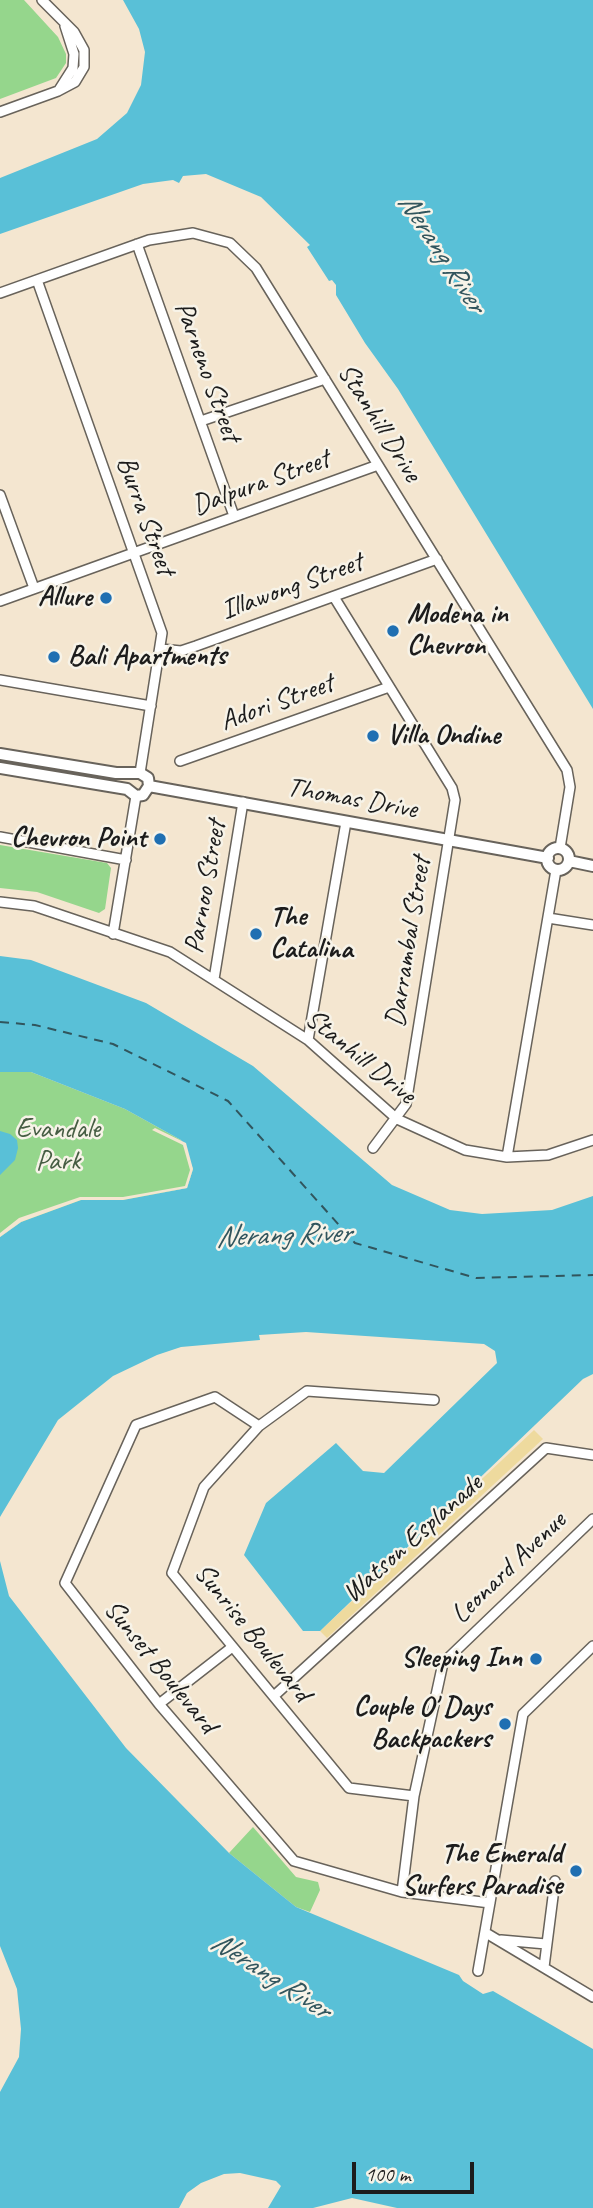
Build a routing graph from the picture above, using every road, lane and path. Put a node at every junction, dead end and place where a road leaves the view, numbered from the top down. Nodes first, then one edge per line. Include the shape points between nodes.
1 (42, 0) edge
2 (0, 111) edge
3 (138, 244) junction
4 (37, 280) junction
5 (0, 293) edge
6 (325, 379) junction
7 (201, 421) junction
8 (379, 466) junction
9 (0, 495) edge
10 (234, 516) junction
11 (134, 553) junction
12 (437, 559) junction
13 (34, 588) junction
14 (334, 597) junction
15 (0, 601) edge
16 (161, 649) junction
17 (0, 680) edge
18 (390, 687) junction
19 (151, 706) junction
20 (0, 754) edge
21 (180, 761) dead end
22 (0, 768) edge
23 (137, 773) junction
24 (149, 786) junction
25 (132, 792) junction
26 (243, 802) junction
27 (346, 822) junction
28 (0, 837) edge
29 (449, 839) junction
30 (560, 848) junction
31 (548, 858) junction
32 (126, 860) junction
33 (569, 862) junction
34 (593, 866) edge
35 (556, 870) junction
36 (0, 902) edge
37 (548, 918) junction
38 (593, 925) edge
39 (113, 934) junction
40 (214, 979) junction
41 (308, 1040) junction
42 (397, 1119) junction
43 (593, 1140) edge
44 (373, 1148) dead end
45 (507, 1157) junction
46 (434, 1399) dead end
47 (260, 1426) junction
48 (593, 1455) edge
49 (593, 1520) edge
50 (593, 1646) edge
51 (231, 1648) junction
52 (275, 1695) junction
53 (159, 1704) junction
54 (414, 1796) junction
55 (555, 1881) dead end
56 (402, 1892) junction
57 (490, 1903) junction
58 (486, 1933) junction
59 (496, 1939) junction
60 (546, 1944) junction
61 (544, 1967) junction
62 (478, 1971) dead end
63 (593, 1997) edge

1 - 2 street via 74,32 84,50 84,67 75,82 58,91
3 - 4 street, Stanhill Drive
3 - 6 street, Stanhill Drive via 196,232 230,243 260,274
3 - 7 street, Parneno Street
4 - 5 street, Stanhill Drive
4 - 11 street, Burra Street
6 - 7 street
6 - 8 street, Stanhill Drive
7 - 10 street, Parneno Street
8 - 10 street, Dalpura Street
8 - 12 street, Stanhill Drive
9 - 13 street
10 - 11 street, Dalpura Street
11 - 13 street, Dalpura Street
11 - 16 street, Burra Street via 161,630
12 - 14 street, Illawong Street
12 - 30 street, Stanhill Drive via 568,773
13 - 15 street, Dalpura Street
14 - 16 street, Illawong Street via 188,649
14 - 18 street, Darrambal Street
16 - 19 street, Burra Street
17 - 19 street
18 - 21 street, Adori Street
18 - 29 street, Darrambal Street via 453,791
19 - 23 street, Burra Street
20 - 23 main road
22 - 25 main road
23 - 24 main road via 148,778
23 - 25 main road via 126,782
24 - 25 main road via 143,795
24 - 26 main road, Thomas Drive
25 - 32 street
26 - 27 main road, Thomas Drive
26 - 40 street, Parnoo Street
27 - 29 main road, Thomas Drive
27 - 41 street
28 - 32 street
29 - 31 main road, Thomas Drive
29 - 42 street, Darrambal Street via 406,1104
30 - 31 main road
30 - 33 main road
31 - 35 main road
32 - 39 street
33 - 34 main road
33 - 35 main road
35 - 37 street
36 - 39 street, Stanhill Drive via 34,906
37 - 38 street
37 - 45 street
39 - 40 street, Stanhill Drive via 170,952
40 - 41 street, Stanhill Drive
41 - 42 street, Stanhill Drive
42 - 44 street, Darrambal Street
42 - 45 street, Stanhill Drive via 465,1150
43 - 45 street, Stanhill Drive via 548,1154
46 - 47 street, Sunrise Boulevard via 307,1391
47 - 51 street, Sunrise Boulevard via 204,1487 172,1573
47 - 53 street, Sunset Boulevard via 215,1397 136,1425 65,1583
48 - 52 street, Watson Esplanade via 546,1448
49 - 54 street, Leonard Avenue via 443,1663
50 - 57 street via 523,1714
51 - 52 street, Sunrise Boulevard
51 - 53 street
52 - 54 street, Sunrise Boulevard via 349,1788
53 - 56 street, Sunset Boulevard via 294,1861
54 - 56 street, Leonard Avenue
55 - 60 street
56 - 57 street, Sunset Boulevard
57 - 58 street
58 - 59 street
58 - 62 street
59 - 60 street
59 - 61 street
60 - 61 street
61 - 63 street

